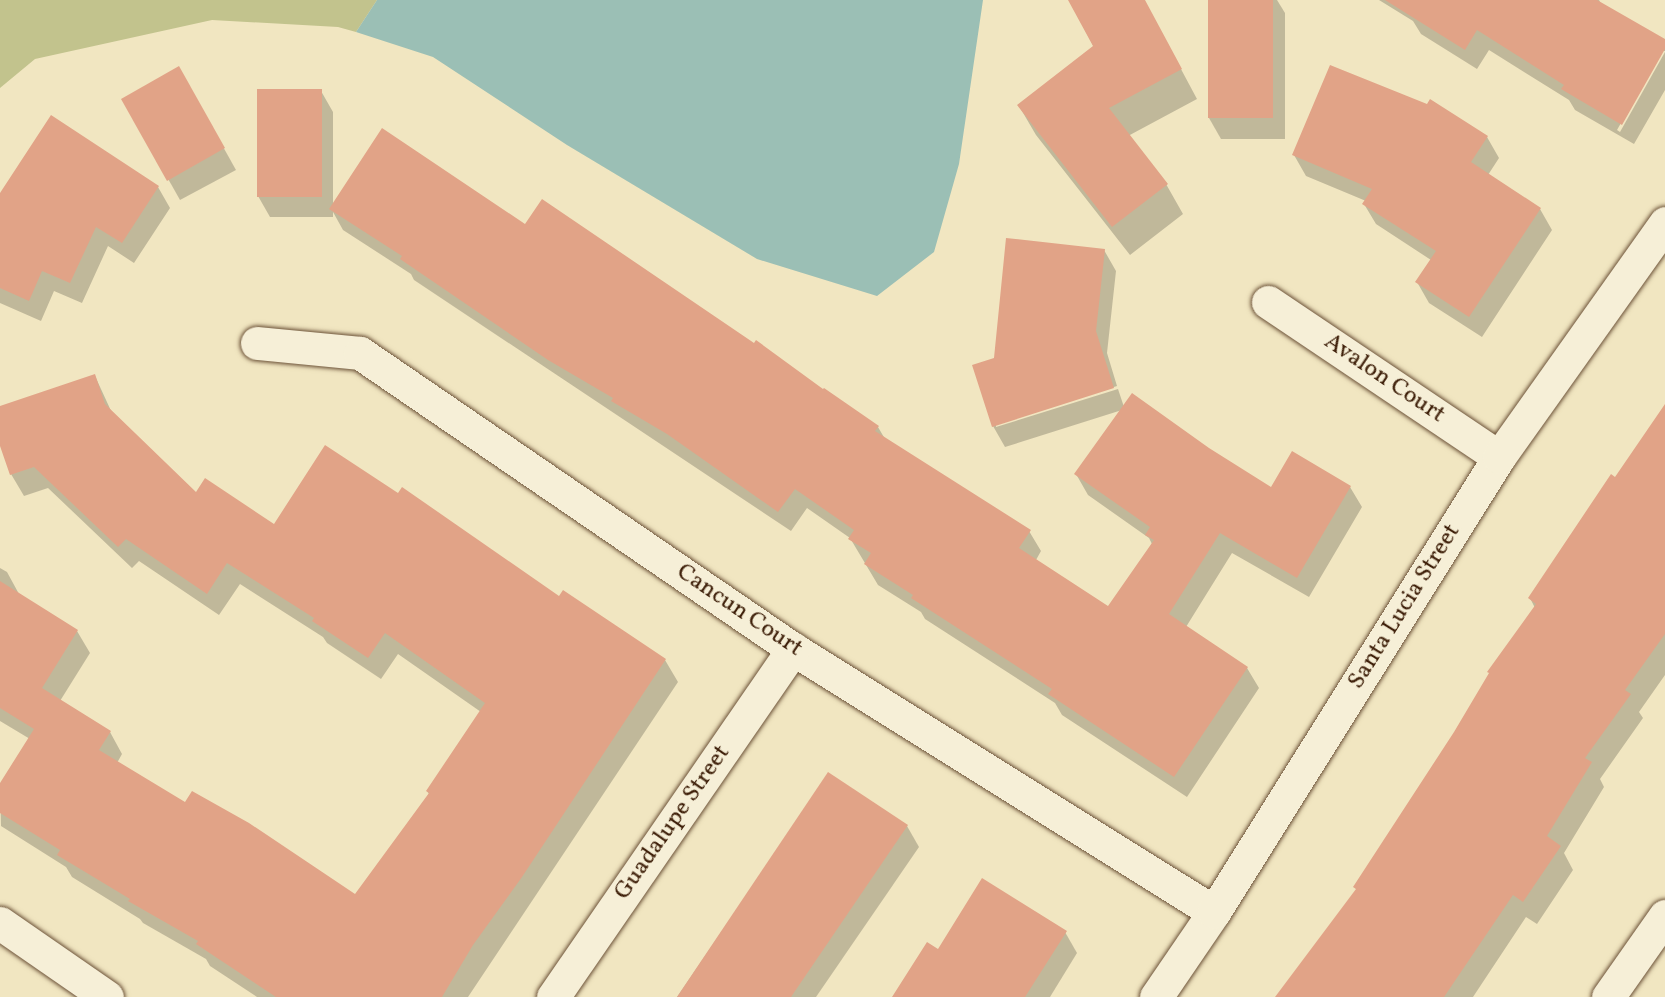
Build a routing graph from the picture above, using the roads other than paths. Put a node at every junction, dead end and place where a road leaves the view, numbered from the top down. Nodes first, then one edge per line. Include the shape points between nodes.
1 (1665, 223) edge
2 (1268, 302) dead end
3 (257, 343) dead end
4 (1499, 456) junction
5 (793, 649) junction
6 (1214, 912) junction
7 (1665, 916) edge
8 (0, 922) edge
9 (107, 997) edge
10 (553, 997) edge
11 (1156, 997) edge
12 (1608, 997) edge

1 - 4 street, Santa Lucia Street
2 - 4 street, Avalon Court
3 - 5 street, Cancun Court via 360,353
4 - 6 street, Santa Lucia Street
5 - 6 street, Cancun Court
5 - 10 street, Guadalupe Street
6 - 11 street, Santa Lucia Street
7 - 12 street
8 - 9 street

